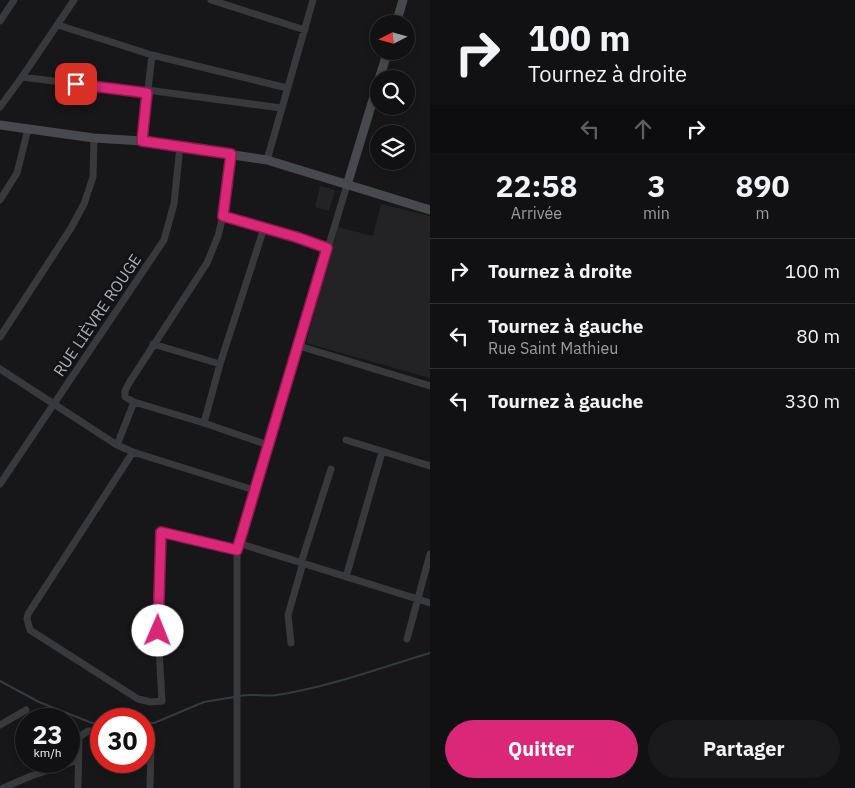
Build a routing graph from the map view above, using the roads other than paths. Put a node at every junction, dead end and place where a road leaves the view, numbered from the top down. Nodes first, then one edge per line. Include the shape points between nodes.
1 (14, 0) edge
2 (74, 0) edge
3 (211, 0) edge
4 (314, 0) edge
5 (403, 0) edge
6 (399, 15) edge
7 (0, 21) edge
8 (58, 25) junction
9 (305, 30) junction
10 (152, 55) junction
11 (22, 77) junction
12 (287, 88) junction
13 (147, 91) junction
14 (0, 107) edge
15 (281, 108) junction
16 (370, 110) edge
17 (0, 125) edge
18 (28, 130) junction
19 (94, 138) junction
20 (142, 141) junction
21 (180, 146) junction
22 (231, 154) junction
23 (267, 160) junction
24 (347, 185) junction
25 (0, 200) edge
26 (430, 208) edge
27 (223, 216) junction
28 (264, 228) junction
29 (327, 248) junction
30 (0, 336) edge
31 (153, 344) junction
32 (299, 346) junction
33 (220, 364) junction
34 (0, 369) edge
35 (430, 386) edge
36 (134, 402) junction
37 (54, 404) junction
38 (204, 423) junction
39 (346, 440) dead end
40 (117, 445) junction
41 (268, 445) junction
42 (133, 452) junction
43 (382, 452) junction
44 (430, 466) edge
45 (331, 469) dead end
46 (0, 484) edge
47 (254, 490) junction
48 (237, 547) junction
49 (430, 554) edge
50 (302, 563) junction
51 (346, 577) junction
52 (417, 599) junction
53 (430, 603) edge
54 (407, 639) dead end
55 (291, 643) dead end
56 (15, 716) edge
57 (0, 724) edge
58 (40, 773) edge
59 (78, 773) edge
60 (150, 773) edge
61 (3, 788) edge
62 (78, 788) edge
63 (150, 788) edge
64 (237, 788) edge

1 - 7 street
2 - 8 street
3 - 9 street
4 - 9 street
5 - 6 street
8 - 10 street
8 - 11 street
9 - 12 street
10 - 12 street
10 - 13 street
11 - 13 street
11 - 14 street
12 - 15 street
13 - 15 street
13 - 20 street
15 - 23 street
16 - 24 street
17 - 18 street
18 - 19 street
18 - 25 street via 17,173
19 - 20 street
19 - 30 street via 93,177 84,204
20 - 21 street
21 - 22 street
21 - 37 street, RUE LIÈVRE ROUGE via 174,204 164,240
22 - 23 street
22 - 27 street
23 - 24 street
24 - 26 street
24 - 29 street
27 - 28 street
27 - 31 street via 207,263
28 - 29 street
28 - 33 street
29 - 32 street
31 - 33 street
31 - 36 street via 125,391 125,397
32 - 35 street
32 - 41 street
33 - 38 street
34 - 37 street
36 - 38 street
36 - 40 street
37 - 40 street
37 - 46 street, RUE LIÈVRE ROUGE
38 - 41 street
39 - 43 street
40 - 42 street
41 - 47 street
42 - 47 street
42 - 48 street via 28,614 27,623 33,633 138,699 162,701 158,631 161,532
43 - 44 street
43 - 51 street
45 - 50 street
47 - 48 street
48 - 50 street
48 - 64 street
49 - 52 street
50 - 51 street
50 - 55 street via 288,615
51 - 52 street
52 - 53 street
52 - 54 street
56 - 57 street
58 - 61 street
59 - 62 street
60 - 63 street

